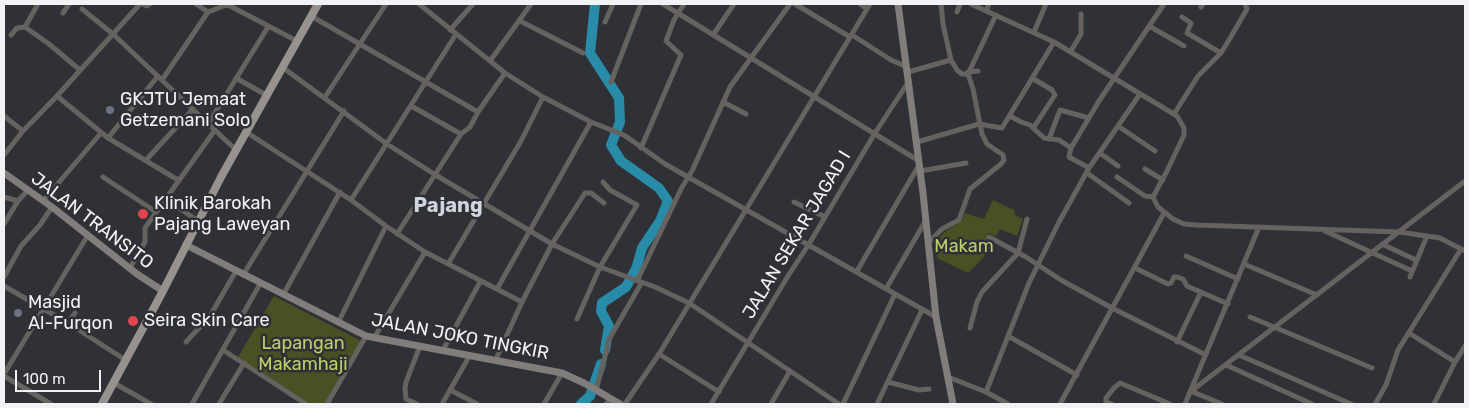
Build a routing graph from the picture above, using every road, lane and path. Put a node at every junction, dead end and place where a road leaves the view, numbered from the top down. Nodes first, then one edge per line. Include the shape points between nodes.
1 (38, 4) edge
2 (69, 4) edge
3 (142, 4) edge
4 (150, 4) edge
5 (196, 4) edge
6 (228, 4) edge
7 (318, 4) edge
8 (386, 4) edge
9 (422, 4) edge
10 (473, 4) edge
11 (531, 4) edge
12 (613, 4) edge
13 (641, 4) edge
14 (663, 4) edge
15 (684, 4) edge
16 (734, 4) edge
17 (790, 4) edge
18 (795, 4) edge
19 (860, 4) edge
20 (870, 4) edge
21 (898, 4) edge
22 (941, 4) edge
23 (960, 4) edge
24 (971, 4) edge
25 (989, 4) edge
26 (1046, 4) edge
27 (1164, 4) edge
28 (1245, 4) edge
29 (82, 9) dead end
30 (867, 10) junction
31 (986, 11) junction
32 (208, 12) junction
33 (957, 12) dead end
34 (63, 14) dead end
35 (678, 14) junction
36 (1081, 14) dead end
37 (996, 15) junction
38 (311, 16) junction
39 (1182, 17) dead end
40 (520, 21) junction
41 (605, 22) dead end
42 (1149, 26) junction
43 (268, 27) junction
44 (25, 28) junction
45 (450, 30) junction
46 (1034, 32) junction
47 (11, 34) dead end
48 (113, 34) junction
49 (456, 34) junction
50 (713, 35) junction
51 (851, 36) junction
52 (297, 41) junction
53 (1054, 42) junction
54 (360, 43) junction
55 (1184, 46) dead end
56 (1071, 51) junction
57 (583, 53) dead end
58 (1221, 53) junction
59 (752, 58) junction
60 (951, 60) junction
61 (490, 61) junction
62 (282, 67) junction
63 (907, 69) junction
64 (80, 70) junction
65 (978, 71) dead end
66 (505, 73) junction
67 (968, 73) junction
68 (160, 78) junction
69 (236, 78) junction
70 (1032, 78) junction
71 (1116, 78) junction
72 (426, 81) junction
73 (909, 81) junction
74 (611, 82) dead end
75 (1140, 94) junction
76 (266, 95) junction
77 (57, 96) junction
78 (814, 96) junction
79 (325, 97) junction
80 (544, 97) junction
81 (723, 102) junction
82 (411, 106) junction
83 (192, 109) junction
84 (344, 111) junction
85 (478, 112) junction
86 (746, 114) dead end
87 (1174, 114) junction
88 (4, 116) edge
89 (1010, 116) junction
90 (1089, 118) junction
91 (591, 122) junction
92 (208, 124) junction
93 (979, 124) junction
94 (1118, 126) junction
95 (1034, 127) junction
96 (24, 130) junction
97 (215, 130) junction
98 (246, 132) junction
99 (101, 133) junction
100 (875, 133) junction
101 (461, 134) junction
102 (108, 138) junction
103 (1049, 139) junction
104 (917, 142) junction
105 (387, 144) junction
106 (641, 148) junction
107 (1071, 148) junction
108 (236, 150) junction
109 (918, 151) junction
110 (1155, 151) dead end
111 (1100, 153) junction
112 (910, 154) junction
113 (4, 155) edge
114 (146, 160) junction
115 (966, 163) dead end
116 (920, 165) junction
117 (1118, 166) dead end
118 (1145, 169) dead end
119 (306, 171) junction
120 (1088, 171) junction
121 (4, 173) edge
122 (434, 174) junction
123 (103, 176) dead end
124 (688, 177) junction
125 (1117, 177) dead end
126 (178, 180) junction
127 (1163, 180) junction
128 (603, 182) dead end
129 (1465, 182) edge
130 (28, 190) junction
131 (340, 192) junction
132 (4, 197) edge
133 (1153, 197) junction
134 (166, 199) junction
135 (351, 200) junction
136 (18, 201) junction
137 (43, 201) junction
138 (794, 202) dead end
139 (484, 203) junction
140 (604, 203) dead end
141 (1128, 203) dead end
142 (52, 207) junction
143 (746, 209) junction
144 (156, 212) junction
145 (1164, 214) junction
146 (825, 217) junction
147 (1027, 219) dead end
148 (926, 220) junction
149 (198, 221) junction
150 (4, 224) edge
151 (386, 226) junction
152 (1259, 227) junction
153 (530, 231) junction
154 (1325, 231) junction
155 (1400, 232) junction
156 (397, 234) junction
157 (88, 235) junction
158 (1427, 236) junction
159 (989, 237) dead end
160 (929, 242) junction
161 (552, 244) junction
162 (809, 244) junction
163 (186, 245) junction
164 (1384, 245) junction
165 (1463, 250) edge
166 (425, 252) junction
167 (1018, 253) junction
168 (1372, 253) junction
169 (1186, 256) dead end
170 (1416, 260) junction
171 (448, 264) junction
172 (1244, 264) junction
173 (1037, 265) junction
174 (600, 267) junction
175 (130, 268) junction
176 (1135, 268) junction
177 (1412, 270) junction
178 (236, 271) junction
179 (856, 271) junction
180 (243, 275) junction
181 (1410, 277) dead end
182 (4, 278) edge
183 (1238, 278) junction
184 (637, 280) junction
185 (480, 282) junction
186 (260, 284) junction
187 (4, 286) edge
188 (886, 289) junction
189 (497, 290) junction
190 (163, 291) junction
191 (1201, 292) junction
192 (895, 294) junction
193 (283, 295) junction
194 (1317, 296) junction
195 (522, 302) junction
196 (689, 303) junction
197 (1228, 304) junction
198 (935, 305) junction
199 (1112, 308) junction
200 (43, 310) junction
201 (924, 310) junction
202 (74, 313) dead end
203 (936, 317) junction
204 (1250, 317) dead end
205 (577, 319) dead end
206 (68, 323) junction
207 (338, 323) junction
208 (970, 328) dead end
209 (1274, 328) junction
210 (1409, 333) junction
211 (366, 336) junction
212 (1008, 336) junction
213 (374, 338) junction
214 (186, 342) dead end
215 (1178, 342) junction
216 (748, 343) junction
217 (420, 346) junction
218 (1465, 346) edge
219 (223, 350) junction
220 (443, 350) junction
221 (659, 354) junction
222 (470, 355) junction
223 (1206, 355) junction
224 (1239, 355) junction
225 (496, 359) junction
226 (126, 361) junction
227 (1455, 362) junction
228 (244, 363) junction
229 (1226, 365) junction
230 (1372, 368) dead end
231 (790, 371) junction
232 (562, 373) junction
233 (4, 375) edge
234 (1077, 375) junction
235 (948, 377) junction
236 (888, 382) junction
237 (114, 383) junction
238 (929, 389) dead end
239 (450, 390) junction
240 (595, 390) junction
241 (719, 392) junction
242 (986, 392) junction
243 (1192, 392) junction
244 (608, 401) edge
245 (830, 402) edge
246 (51, 404) edge
247 (102, 404) edge
248 (151, 404) edge
249 (192, 404) edge
250 (219, 404) edge
251 (306, 404) edge
252 (327, 404) edge
253 (417, 404) edge
254 (442, 404) edge
255 (477, 404) edge
256 (544, 404) edge
257 (620, 404) edge
258 (625, 404) edge
259 (711, 404) edge
260 (771, 404) edge
261 (841, 404) edge
262 (877, 404) edge
263 (953, 404) edge
264 (1008, 404) edge
265 (1060, 404) edge
266 (1112, 404) edge
267 (1170, 404) edge
268 (1186, 404) edge
269 (1222, 404) edge
270 (1312, 404) edge
271 (1351, 404) edge
272 (1375, 404) edge
273 (1434, 404) edge

1 - 44 street
2 - 34 street
3 - 4 street
3 - 48 street
5 - 32 street
6 - 32 street
6 - 43 street
7 - 38 main road
8 - 54 street
9 - 45 street
10 - 45 street
11 - 40 street
12 - 41 street
13 - 74 street
14 - 35 street
15 - 35 street
16 - 50 street
17 - 59 street
18 - 51 street
19 - 30 street
20 - 30 street
21 - 63 main road
22 - 60 street via 942,24
23 - 33 street
24 - 31 street
25 - 31 street
26 - 46 street
27 - 42 street
28 - 58 street via 1246,11
29 - 48 street
30 - 51 street
31 - 37 street
32 - 68 street
35 - 50 street
35 - 106 street via 666,41 681,55
36 - 56 street via 1081,34
37 - 46 street
37 - 67 street
38 - 52 main road
38 - 54 street
39 - 58 street via 1191,22 1187,33
40 - 57 street
40 - 61 street
42 - 55 street
42 - 71 street
43 - 52 street
43 - 69 street
44 - 47 street via 17,28
44 - 64 street
45 - 49 street
46 - 53 street
48 - 64 street
48 - 68 street
49 - 61 street
49 - 72 street
50 - 59 street
51 - 63 street
51 - 78 street
52 - 62 main road
53 - 56 street
53 - 70 street
54 - 72 street
54 - 79 street
56 - 71 street
58 - 87 street via 1198,76
59 - 78 street
59 - 81 street
60 - 63 street
60 - 67 street via 962,74
61 - 66 street
62 - 76 main road
62 - 79 street
63 - 73 main road
64 - 77 street
65 - 67 street
66 - 80 street
66 - 85 street
67 - 93 street
68 - 83 street
68 - 102 street
69 - 76 street
69 - 92 street
70 - 89 street
70 - 95 street via 1052,90 1054,95
71 - 75 street
71 - 90 street
72 - 82 street
72 - 85 street
73 - 100 street, JALAN SEKAR JAGAD I
73 - 104 main road
75 - 87 street
75 - 94 street
76 - 98 main road
77 - 96 street
77 - 99 street
78 - 100 street
78 - 143 street
79 - 84 street
80 - 91 street
80 - 139 street via 522,141
81 - 86 street
81 - 124 street
82 - 101 street
82 - 105 street
83 - 92 street
83 - 114 street
84 - 105 street
84 - 119 street
85 - 101 street via 470,127
87 - 127 street via 1185,132
88 - 96 street
89 - 93 street via 1000,129
89 - 95 street
90 - 103 street via 1060,110
90 - 107 street
91 - 106 street via 624,135
91 - 153 street
92 - 97 street
93 - 104 street
93 - 160 street via 984,140 1002,155 1003,161 970,189 959,220 942,229
94 - 110 street
94 - 111 street
95 - 103 street
96 - 113 street
97 - 108 street
97 - 126 street
98 - 108 main road
98 - 119 street
99 - 102 street
99 - 137 street
100 - 112 street
100 - 146 street, JALAN SEKAR JAGAD I
101 - 122 street
102 - 114 street
103 - 107 street via 1059,140
104 - 109 main road
105 - 122 street
105 - 135 street
106 - 124 street
107 - 120 street via 1069,156
108 - 149 main road
109 - 112 street
109 - 116 main road
111 - 117 street
111 - 120 street
112 - 116 street
114 - 126 street
115 - 116 street
116 - 148 main road
116 - 179 street
118 - 127 street
119 - 131 street
119 - 180 street
120 - 141 street
120 - 173 street
121 - 130 main road, JALAN TRANSITO
122 - 139 street
122 - 156 street
123 - 144 street
124 - 143 street
124 - 184 street
125 - 133 street via 1145,196
126 - 134 street
127 - 133 street
128 - 174 street via 637,206
129 - 155 street
130 - 136 street
130 - 137 main road, JALAN TRANSITO
131 - 135 street
131 - 193 street
132 - 136 street
133 - 145 street
134 - 144 street
134 - 149 street
135 - 151 street
136 - 150 street
137 - 142 main road, JALAN TRANSITO
138 - 146 street
139 - 153 street
139 - 171 street
140 - 161 street via 585,193
142 - 157 main road, JALAN TRANSITO
142 - 182 street via 24,242
143 - 162 street
143 - 196 street
144 - 175 street via 145,228 145,242
145 - 152 street via 1188,225
145 - 176 street
146 - 162 street, JALAN SEKAR JAGAD I
147 - 167 street
148 - 160 main road
148 - 188 street
149 - 163 main road
151 - 156 street
151 - 207 street
152 - 154 street
152 - 172 street
153 - 161 street
153 - 189 street
154 - 155 street
154 - 168 street
155 - 158 street
155 - 164 street
156 - 166 street
157 - 175 main road, JALAN TRANSITO
157 - 200 street
158 - 165 street via 1444,239
158 - 170 street
159 - 167 street
160 - 198 main road
161 - 174 street
161 - 195 street
162 - 179 street
162 - 216 street, JALAN SEKAR JAGAD I
163 - 178 main road, JALAN JOKO TINGKIR
163 - 190 main road
164 - 168 street
164 - 170 street
165 - 210 street
166 - 171 street
166 - 213 street
167 - 173 street
167 - 208 street via 982,292
168 - 177 street
168 - 194 street
169 - 183 street
170 - 177 street
171 - 185 street
172 - 183 street
172 - 194 street
173 - 199 street
173 - 212 street
174 - 184 street
174 - 205 street
175 - 190 main road, JALAN TRANSITO
176 - 191 street via 1168,284 1178,277 1187,286
176 - 199 street
177 - 181 street
178 - 180 main road, JALAN JOKO TINGKIR
178 - 214 street via 210,316
179 - 188 street
180 - 186 main road, JALAN JOKO TINGKIR
183 - 197 street
184 - 196 street
184 - 240 street via 608,341
185 - 189 street
185 - 220 street
186 - 193 main road, JALAN JOKO TINGKIR
186 - 219 street
187 - 200 street
188 - 192 street
189 - 195 street
190 - 226 main road
191 - 197 street
191 - 215 street
192 - 201 street
192 - 261 street
193 - 207 main road, JALAN JOKO TINGKIR
194 - 209 street
195 - 225 street
196 - 216 street
196 - 221 street
197 - 223 street
198 - 201 street
198 - 203 main road
199 - 215 street
199 - 234 street
200 - 206 street
200 - 233 street
201 - 203 street
201 - 236 street
202 - 206 street
203 - 235 main road
204 - 209 street
206 - 226 street
207 - 211 main road, JALAN JOKO TINGKIR
209 - 224 street
209 - 230 street
210 - 227 street
210 - 272 street via 1398,350 1386,385
211 - 213 main road, JALAN JOKO TINGKIR
211 - 252 street
212 - 234 street
212 - 242 street
213 - 217 main road, JALAN JOKO TINGKIR
215 - 223 street
216 - 231 street
216 - 241 street, JALAN SEKAR JAGAD I
217 - 220 main road, JALAN JOKO TINGKIR
217 - 253 street via 405,388 406,399
218 - 227 street
219 - 228 street
219 - 249 street
220 - 222 main road, JALAN JOKO TINGKIR
221 - 241 street
221 - 258 street
222 - 225 main road, JALAN JOKO TINGKIR
222 - 239 street
223 - 243 street
224 - 229 street
224 - 271 street
225 - 232 main road, JALAN JOKO TINGKIR
226 - 237 main road
227 - 273 street
228 - 250 street
228 - 251 street
229 - 243 street
229 - 270 street
231 - 245 street
231 - 260 street
232 - 240 main road, JALAN JOKO TINGKIR
232 - 256 street
233 - 246 street
234 - 265 street
235 - 242 street
235 - 263 main road
236 - 238 street via 919,390
236 - 262 street
237 - 247 main road
237 - 248 street
239 - 254 street
239 - 255 street
240 - 244 main road, JALAN JOKO TINGKIR
241 - 259 street, JALAN SEKAR JAGAD I
242 - 264 street
243 - 268 street
243 - 269 street
244 - 257 main road, JALAN JOKO TINGKIR
245 - 261 street
266 - 267 street via 1106,402 1106,398 1120,383

